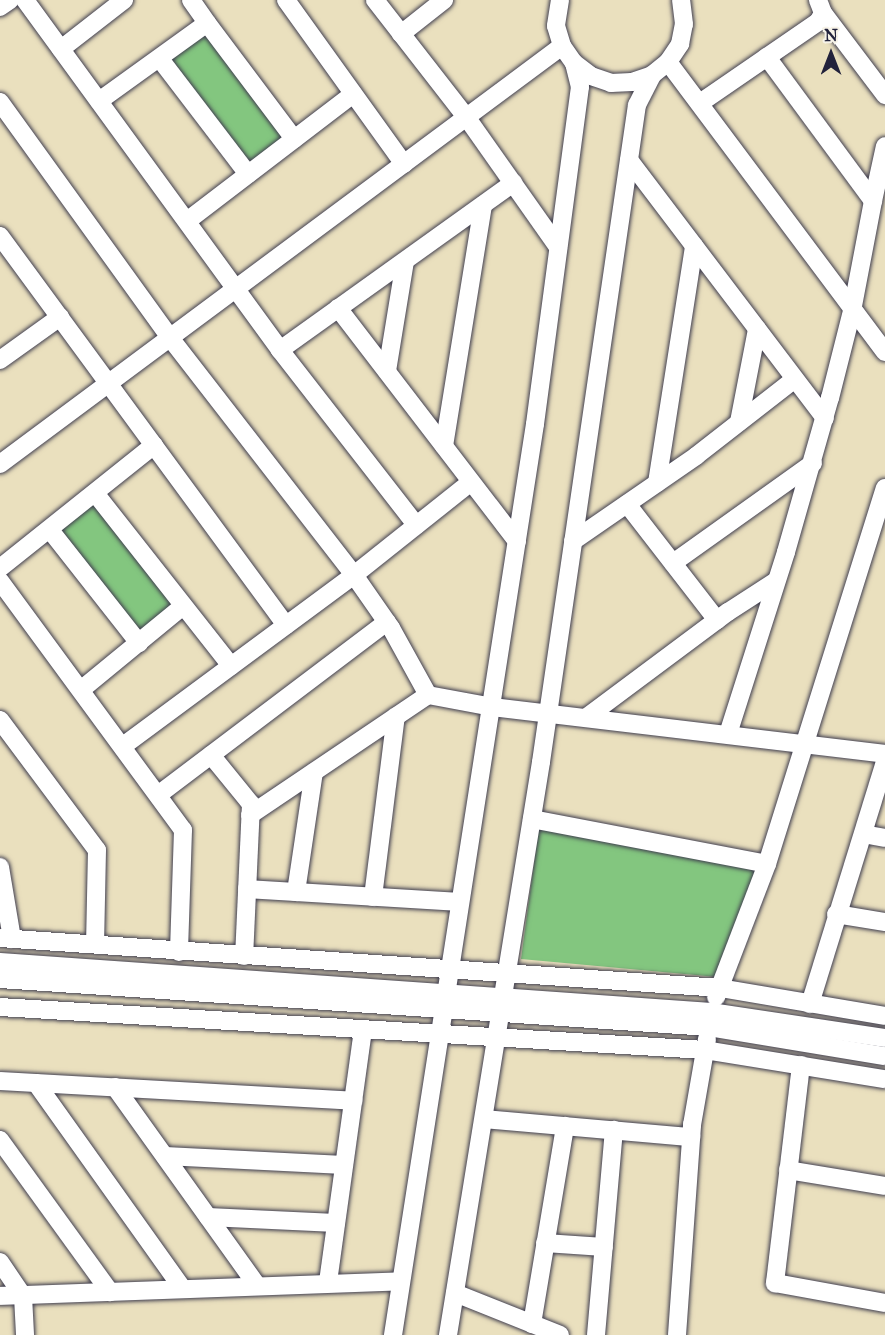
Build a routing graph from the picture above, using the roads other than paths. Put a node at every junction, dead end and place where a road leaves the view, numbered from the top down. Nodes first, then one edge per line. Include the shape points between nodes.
1 (10, 0) edge
2 (25, 0) edge
3 (124, 0) edge
4 (191, 0) edge
5 (286, 0) edge
6 (375, 0) edge
7 (444, 0) edge
8 (560, 0) edge
9 (681, 0) edge
10 (0, 7) edge
11 (820, 7) edge
12 (207, 23) junction
13 (401, 34) junction
14 (562, 46) junction
15 (61, 49) junction
16 (767, 57) junction
17 (160, 59) junction
18 (668, 62) junction
19 (574, 63) junction
20 (652, 75) junction
21 (353, 94) junction
22 (885, 94) edge
23 (99, 101) junction
24 (0, 102) edge
25 (700, 103) junction
26 (467, 118) junction
27 (294, 139) junction
28 (885, 146) edge
29 (629, 160) junction
30 (404, 164) junction
31 (248, 174) junction
32 (513, 183) junction
33 (873, 201) junction
34 (483, 205) junction
35 (186, 221) junction
36 (0, 236) edge
37 (694, 246) junction
38 (558, 247) junction
39 (405, 261) junction
40 (236, 289) junction
41 (338, 308) junction
42 (852, 311) junction
43 (60, 317) junction
44 (757, 329) junction
45 (171, 339) junction
46 (280, 350) junction
47 (885, 352) edge
48 (2, 355) edge
49 (387, 370) junction
50 (795, 379) junction
51 (110, 384) junction
52 (825, 418) junction
53 (739, 422) junction
54 (154, 444) junction
55 (444, 446) junction
56 (813, 463) junction
57 (0, 464) edge
58 (471, 482) junction
59 (657, 483) junction
60 (885, 488) edge
61 (95, 493) junction
62 (627, 504) junction
63 (417, 525) junction
64 (50, 530) junction
65 (517, 541) junction
66 (573, 541) junction
67 (673, 563) junction
68 (0, 568) edge
69 (354, 575) junction
70 (0, 581) edge
71 (776, 581) junction
72 (183, 606) junction
73 (717, 620) junction
74 (387, 622) junction
75 (286, 625) junction
76 (139, 643) junction
77 (231, 666) junction
78 (82, 689) junction
79 (428, 695) junction
80 (492, 707) junction
81 (548, 712) junction
82 (396, 716) junction
83 (587, 717) junction
84 (0, 720) edge
85 (728, 734) junction
86 (805, 744) junction
87 (123, 746) junction
88 (885, 754) edge
89 (211, 755) junction
90 (885, 761) edge
91 (314, 772) junction
92 (158, 795) junction
93 (250, 816) junction
94 (532, 819) junction
95 (862, 834) junction
96 (885, 838) edge
97 (767, 864) junction
98 (0, 867) edge
99 (247, 889) junction
100 (296, 892) junction
101 (373, 897) junction
102 (460, 902) junction
103 (836, 914) junction
104 (885, 922) edge
105 (6, 938) edge
106 (95, 944) junction
107 (179, 952) junction
108 (244, 956) junction
109 (0, 962) edge
110 (450, 969) junction
111 (508, 973) junction
112 (0, 979) edge
113 (720, 988) junction
114 (445, 1000) junction
115 (810, 1004) junction
116 (502, 1005) junction
117 (0, 1007) edge
118 (885, 1016) edge
119 (710, 1019) junction
120 (363, 1029) junction
121 (440, 1034) junction
122 (498, 1036) junction
123 (885, 1038) edge
124 (705, 1050) junction
125 (885, 1056) edge
126 (801, 1065) junction
127 (885, 1079) edge
128 (0, 1081) edge
129 (36, 1083) junction
130 (115, 1087) junction
131 (353, 1101) junction
132 (484, 1119) junction
133 (565, 1126) junction
134 (614, 1130) junction
135 (691, 1137) junction
136 (0, 1140) edge
137 (165, 1156) junction
138 (344, 1165) junction
139 (788, 1170) junction
140 (885, 1186) edge
141 (208, 1217) junction
142 (336, 1223) junction
143 (545, 1243) junction
144 (604, 1247) junction
145 (0, 1262) edge
146 (401, 1281) junction
147 (328, 1282) junction
148 (257, 1284) junction
149 (182, 1288) junction
150 (110, 1292) junction
151 (455, 1293) junction
152 (0, 1296) edge
153 (23, 1296) junction
154 (885, 1303) edge
155 (532, 1324) junction
156 (25, 1335) edge
157 (393, 1335) edge
158 (448, 1335) edge
159 (560, 1335) edge
160 (596, 1335) edge
161 (677, 1335) edge

1 - 10 street
2 - 15 street
3 - 15 street
4 - 12 street
5 - 21 street
6 - 13 street
7 - 13 street
8 - 14 street via 556,26
9 - 18 street via 684,24 680,44
11 - 16 street via 818,22
11 - 22 street
12 - 17 street
12 - 27 street
13 - 26 street
14 - 19 street
14 - 26 street
15 - 23 street
16 - 25 street
16 - 33 street
17 - 23 street
17 - 31 street
18 - 20 street
18 - 25 street
19 - 20 street via 591,76 611,82 632,82
19 - 38 street via 580,87
20 - 29 street via 637,105
21 - 27 street
21 - 30 street
23 - 35 street
24 - 45 street
25 - 42 street
26 - 30 street
26 - 32 street
27 - 31 street
28 - 33 street
29 - 37 street
29 - 66 street
30 - 40 street
31 - 35 street
32 - 34 street
32 - 38 street
33 - 42 street
34 - 39 street
34 - 55 street
35 - 40 street
36 - 43 street
37 - 44 street
37 - 59 street
38 - 65 street
39 - 41 street
39 - 49 street
40 - 45 street
40 - 46 street
41 - 46 street
41 - 49 street
42 - 47 street
42 - 52 street
43 - 48 street
43 - 51 street
44 - 50 street
44 - 53 street
45 - 51 street
45 - 69 street
46 - 63 street
49 - 55 street
50 - 52 street
50 - 53 street
51 - 54 street
51 - 57 street
52 - 56 street
53 - 59 street
54 - 61 street
54 - 75 street
55 - 58 street
56 - 67 street
56 - 71 street
58 - 63 street
58 - 65 street
59 - 62 street
60 - 86 street
61 - 64 street
61 - 72 street
62 - 66 street
62 - 67 street
63 - 69 street
64 - 68 street
64 - 76 street
65 - 80 street
66 - 81 street
67 - 73 street
69 - 74 street
69 - 75 street
70 - 78 street
71 - 73 street
71 - 85 street
72 - 76 street
72 - 77 street
73 - 83 street
74 - 79 street
74 - 89 street
75 - 77 street
76 - 78 street
77 - 87 street
78 - 87 street
79 - 80 street
79 - 82 street
80 - 81 street
80 - 102 street
81 - 83 street
81 - 94 street
82 - 91 street
82 - 101 street
83 - 85 street
84 - 106 street via 97,850
85 - 86 street
86 - 88 street
86 - 97 street
87 - 92 street
89 - 92 street
89 - 93 street via 251,804
90 - 95 street
91 - 93 street
91 - 100 street
92 - 107 street via 183,830
93 - 99 street
94 - 97 street
94 - 111 street
95 - 96 street
95 - 103 street
97 - 113 street
98 - 105 street
99 - 100 street
99 - 108 street
100 - 101 street
101 - 102 street
102 - 110 street
103 - 104 street
103 - 115 street
105 - 106 street
106 - 107 street
107 - 108 street
108 - 110 street
109 - 114 street
110 - 111 street
110 - 114 street
111 - 113 street
111 - 116 street
112 - 114 street
113 - 115 street
113 - 119 street
114 - 116 street
114 - 121 street
115 - 118 street
116 - 119 street
116 - 122 street
117 - 120 street
119 - 123 street
119 - 124 street
119 - 125 street
120 - 121 street
120 - 131 street
121 - 122 street
121 - 146 street
122 - 124 street
122 - 132 street
124 - 126 street
124 - 135 street
126 - 127 street
126 - 139 street
128 - 129 street
129 - 130 street
129 - 149 street
130 - 131 street
130 - 137 street
131 - 138 street
132 - 133 street
132 - 151 street
133 - 134 street
133 - 143 street
134 - 135 street
134 - 144 street
135 - 161 street
136 - 150 street
137 - 138 street
137 - 141 street
138 - 142 street
139 - 140 street
139 - 154 street via 775,1283
141 - 142 street
141 - 148 street
142 - 147 street
143 - 144 street
143 - 155 street
144 - 160 street
145 - 153 street
146 - 147 street
146 - 157 street
147 - 148 street
148 - 149 street
149 - 150 street
150 - 153 street
151 - 155 street
151 - 158 street
152 - 153 street
153 - 156 street
155 - 159 street

